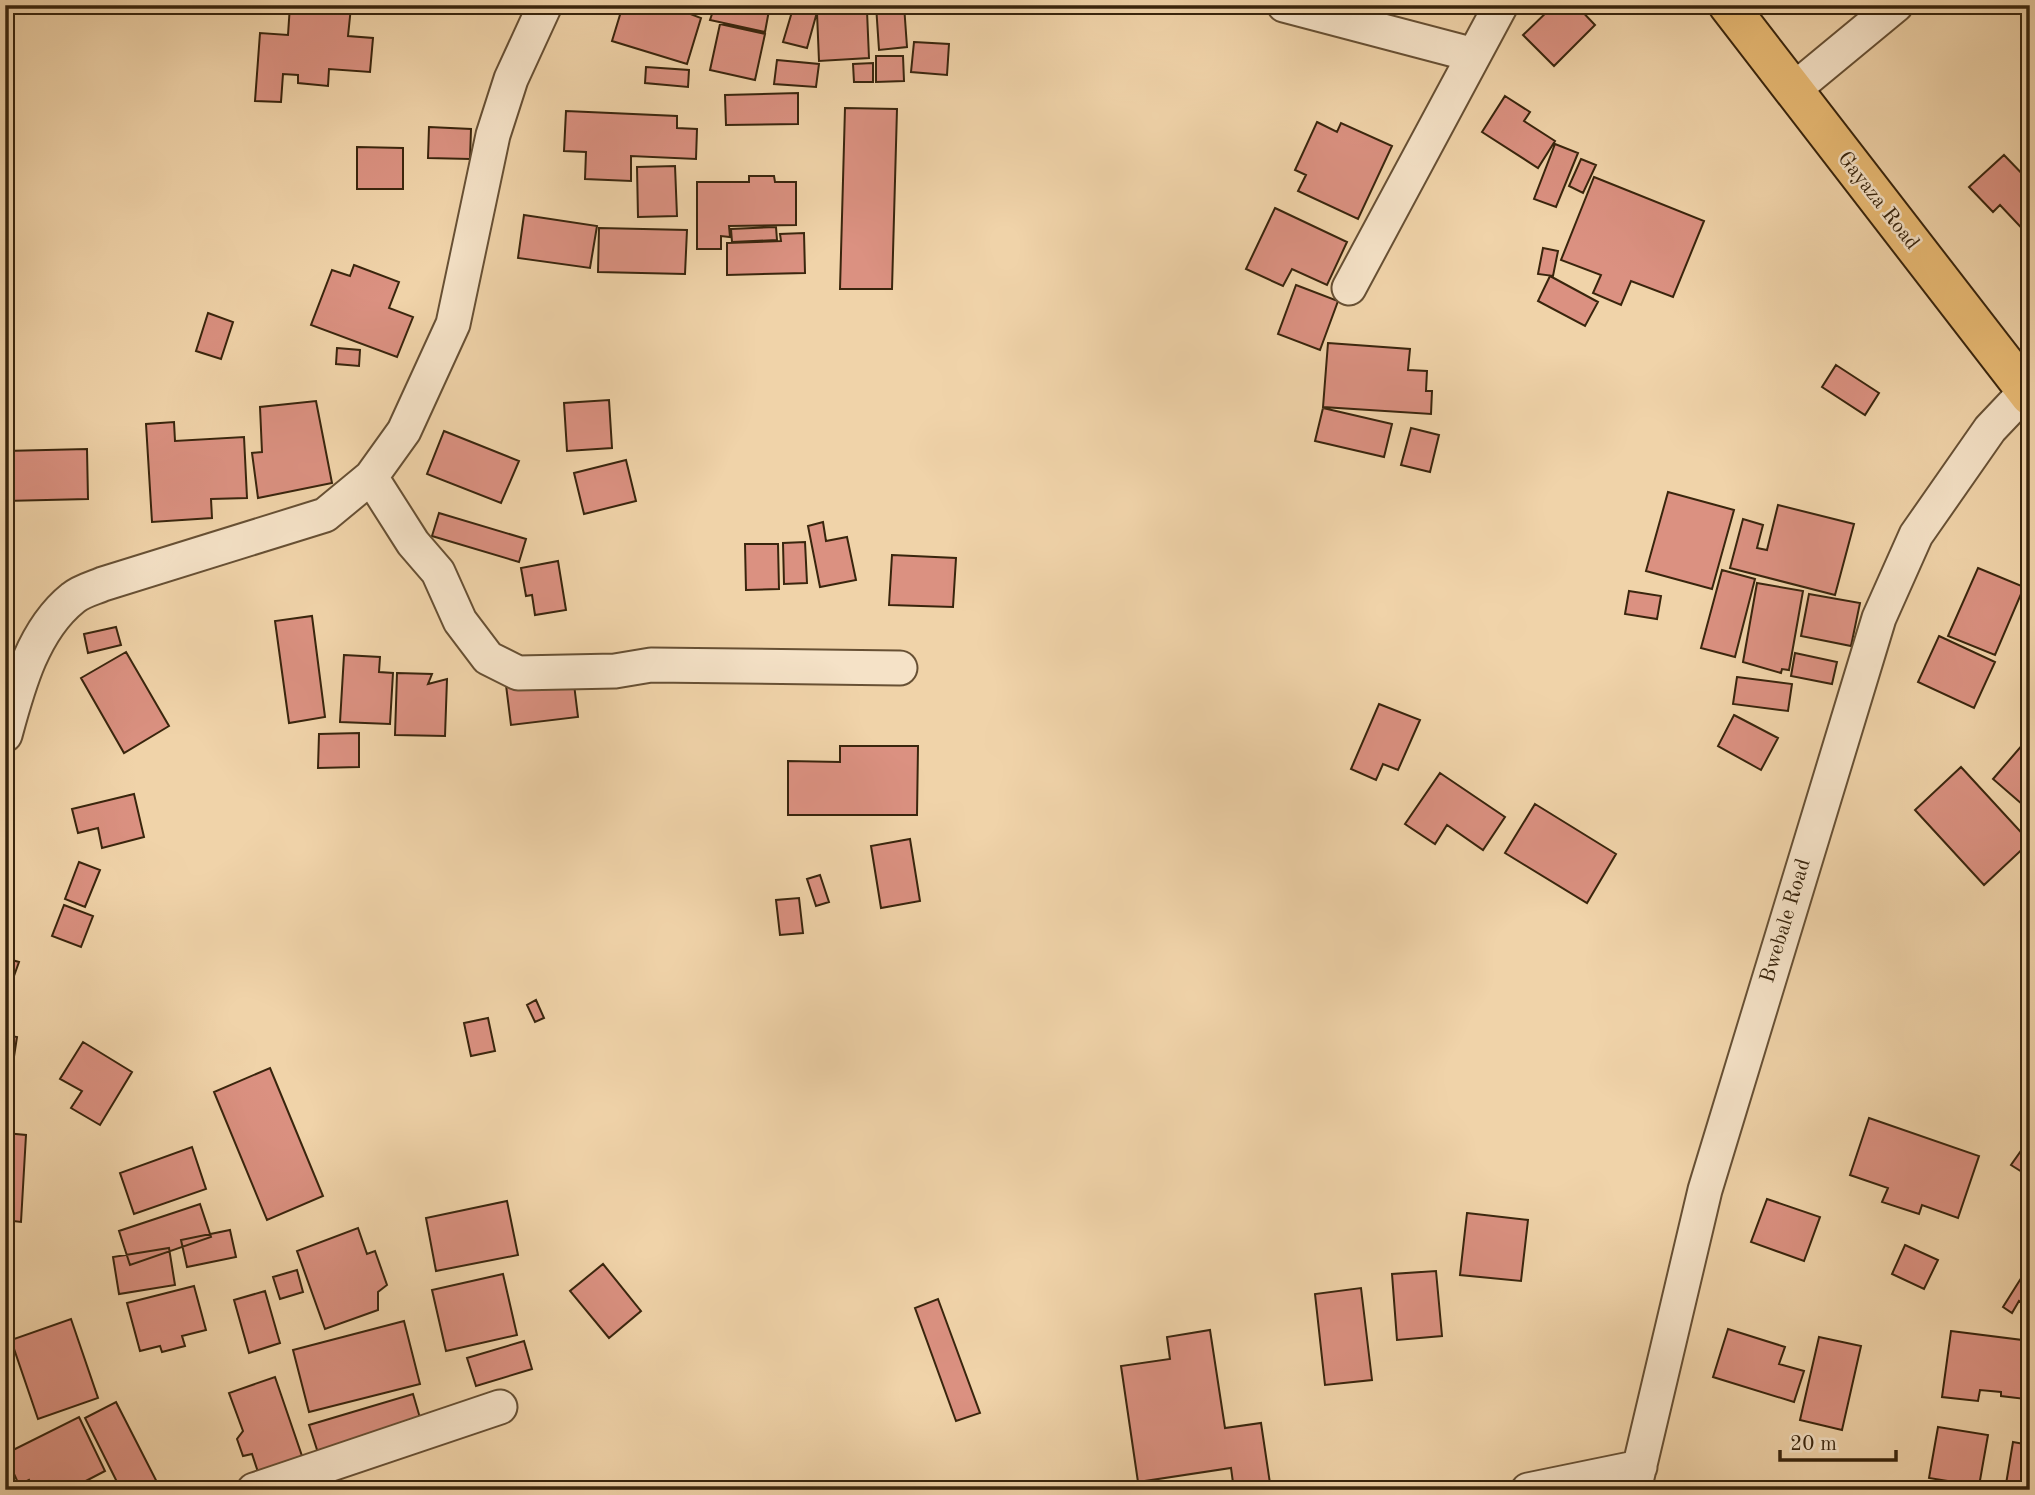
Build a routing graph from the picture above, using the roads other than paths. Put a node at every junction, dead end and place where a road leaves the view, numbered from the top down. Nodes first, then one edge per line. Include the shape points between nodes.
1 (545, 5) edge
2 (1284, 5) edge
3 (1501, 5) edge
4 (1728, 5) edge
5 (1896, 5) edge
6 (1475, 55) junction
7 (1792, 91) junction
8 (1349, 288) dead end
9 (2028, 393) edge
10 (371, 477) junction
11 (900, 668) dead end
12 (7, 726) edge
13 (500, 1408) dead end
14 (1637, 1478) edge
15 (254, 1490) edge
16 (1528, 1490) edge

1 - 10 street via 493,135 453,324 404,431
2 - 6 street
3 - 6 street
4 - 7 main road, Gayaza Road
5 - 7 street
6 - 8 street
7 - 9 main road, Gayaza Road
9 - 14 street, Bwebale Road via 1990,429 1916,536 1879,618 1705,1190
10 - 11 street via 413,543 438,572 460,621 488,658 519,673 663,665
10 - 12 street via 325,515 103,583 74,597 32,653
13 - 15 street
14 - 16 street

